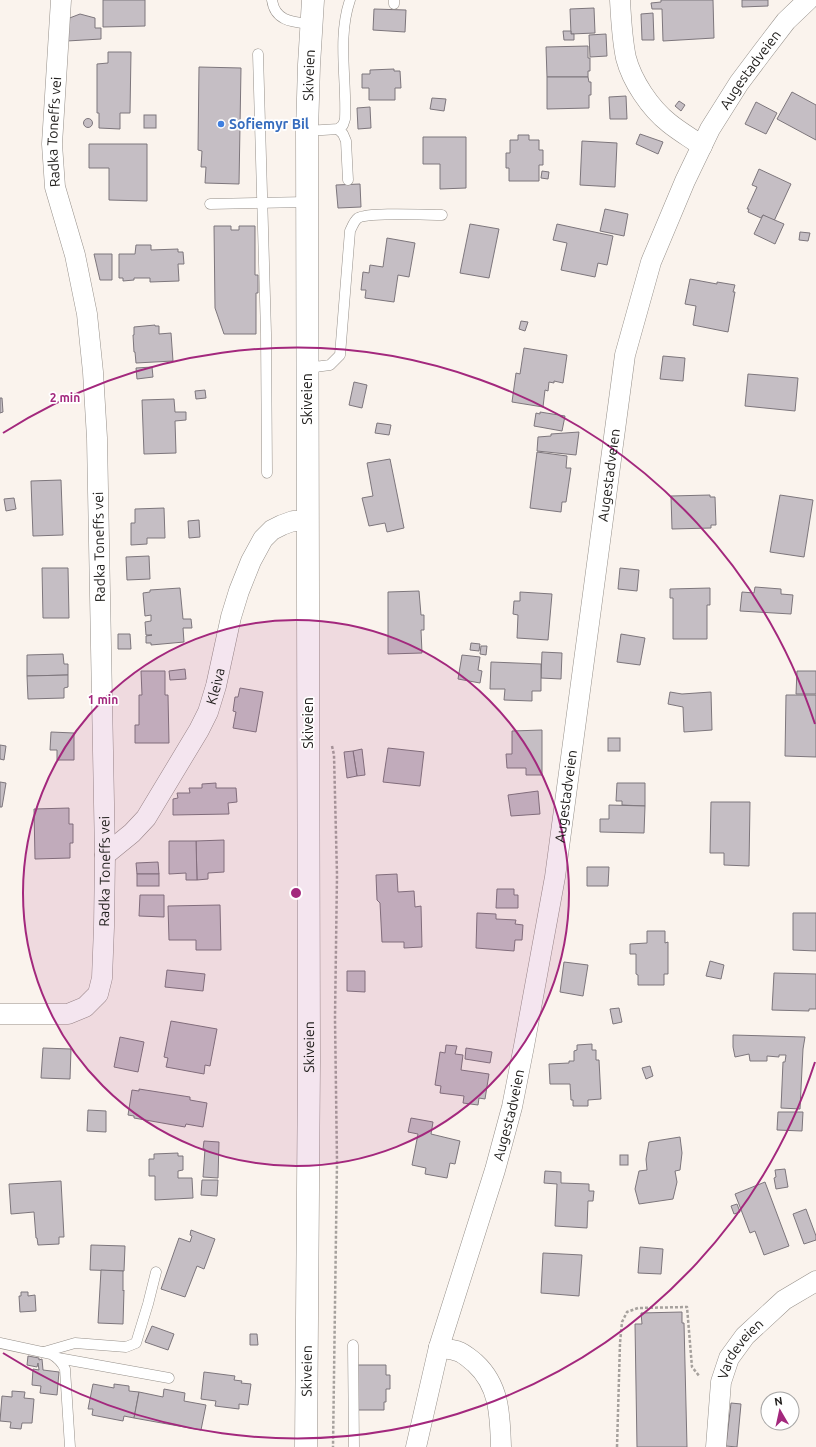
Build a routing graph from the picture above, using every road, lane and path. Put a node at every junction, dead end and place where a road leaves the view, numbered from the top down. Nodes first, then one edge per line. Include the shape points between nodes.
1 (61, 0) edge
2 (272, 0) edge
3 (313, 0) edge
4 (350, 0) edge
5 (620, 0) edge
6 (808, 0) edge
7 (311, 24) junction
8 (258, 54) dead end
9 (338, 129) junction
10 (307, 131) junction
11 (702, 146) junction
12 (348, 180) dead end
13 (307, 202) junction
14 (263, 203) junction
15 (210, 204) dead end
16 (442, 215) dead end
17 (307, 368) junction
18 (267, 473) dead end
19 (307, 521) junction
20 (105, 855) junction
21 (0, 1014) edge
22 (156, 1272) dead end
23 (816, 1281) edge
24 (0, 1343) edge
25 (353, 1345) dead end
26 (439, 1347) junction
27 (44, 1352) junction
28 (58, 1358) junction
29 (169, 1378) dead end
30 (721, 1382) junction
31 (70, 1447) edge
32 (306, 1447) edge
33 (354, 1447) edge
34 (416, 1447) edge
35 (501, 1447) edge
36 (617, 1447) edge
37 (716, 1447) edge

1 - 20 street, Radka Toneffs vei via 52,144 55,187 75,256 84,299 93,372 97,446
2 - 7 lane via 276,12 283,18
3 - 7 main road, Skiveien
4 - 9 lane via 344,26 345,119
5 - 11 street via 626,60 637,85 653,108 669,123
6 - 11 street, Augestadveien via 786,21 739,83
7 - 10 main road, Skiveien
8 - 14 lane
9 - 10 lane
9 - 12 lane via 344,134 346,141
10 - 13 main road, Skiveien
11 - 26 street, Augestadveien via 651,262 625,355 555,877 524,1046 512,1107 495,1170
13 - 14 lane
13 - 17 main road, Skiveien
14 - 15 lane
14 - 18 lane
16 - 17 lane via 358,218 350,231 340,355 330,364
17 - 19 main road, Skiveien
19 - 20 street, Kleiva via 282,524 263,539 251,561 231,617 208,712 146,818
19 - 32 main road, Skiveien via 309,1062
20 - 21 street, Radka Toneffs vei via 102,970 98,994 85,1007 68,1014
22 - 27 lane via 136,1343 126,1347 74,1343
23 - 30 street, Vardeveien via 784,1300 745,1336 729,1358
24 - 27 lane
25 - 33 lane
26 - 34 street, Augestadveien
26 - 35 street via 471,1359 491,1382 498,1404
27 - 28 lane
28 - 29 lane
28 - 31 lane via 66,1369
30 - 36 path via 700,1378 692,1367 687,1307 638,1308 627,1312 622,1322 620,1343
30 - 37 street, Vardeveien

